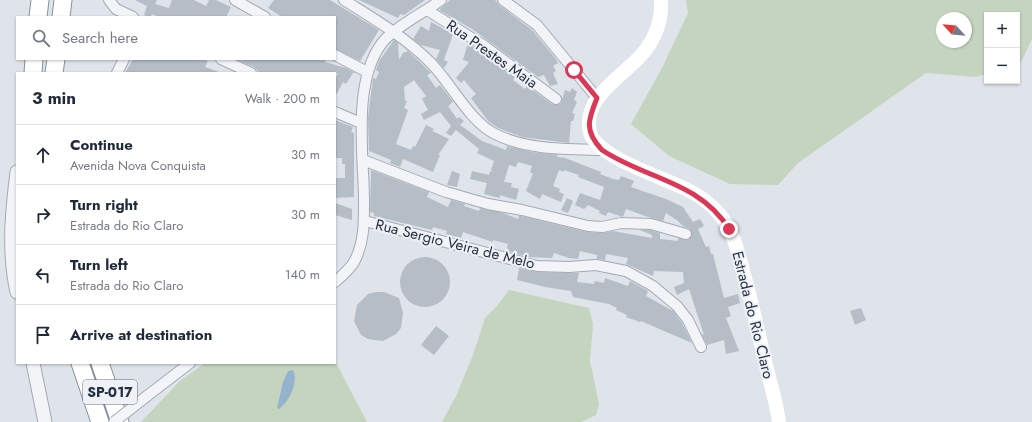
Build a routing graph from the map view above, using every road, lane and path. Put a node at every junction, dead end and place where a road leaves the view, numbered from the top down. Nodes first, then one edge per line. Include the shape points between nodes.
1 (40, 0) edge
2 (64, 0) edge
3 (109, 0) edge
4 (234, 0) edge
5 (344, 0) edge
6 (441, 0) edge
7 (504, 0) edge
8 (661, 0) edge
9 (427, 10) junction
10 (38, 16) edge
11 (61, 16) edge
12 (131, 16) edge
13 (263, 16) edge
14 (395, 32) junction
15 (336, 56) edge
16 (34, 60) edge
17 (56, 60) edge
18 (124, 60) edge
19 (223, 60) edge
20 (33, 72) edge
21 (54, 72) edge
22 (118, 72) edge
23 (249, 72) edge
24 (367, 72) junction
25 (597, 98) junction
26 (556, 99) dead end
27 (336, 112) edge
28 (361, 124) junction
29 (602, 150) junction
30 (363, 160) junction
31 (16, 182) edge
32 (364, 221) junction
33 (686, 234) dead end
34 (336, 281) edge
35 (16, 285) edge
36 (701, 347) dead end
37 (80, 364) edge
38 (100, 364) edge
39 (189, 364) edge
40 (34, 366) edge
41 (45, 422) edge
42 (53, 422) edge
43 (100, 422) edge
44 (114, 422) edge
45 (120, 422) edge
46 (779, 422) edge

1 - 10 highway
2 - 11 highway
3 - 12 street via 116,9
4 - 13 street
5 - 14 street
6 - 9 street
7 - 25 street via 541,29
8 - 25 main road, Estrada do Rio Claro via 661,17 656,34 646,49
9 - 14 street
9 - 26 street, Rua Prestes Maia via 482,45
14 - 24 street via 383,42
14 - 29 street via 441,73 472,115 494,134 517,142 553,148
15 - 24 street
16 - 20 highway
17 - 21 highway
18 - 22 street
19 - 23 street
24 - 28 street
25 - 29 main road, Estrada do Rio Claro via 589,127 593,141
27 - 28 street
28 - 30 street
29 - 46 main road, Estrada do Rio Claro via 687,189 722,217 736,247
30 - 32 street
30 - 33 street via 446,192 488,204 588,226 651,224
31 - 35 street via 11,229
32 - 34 street via 360,249 353,262
32 - 36 street, Rua Sergio Veira de Melo via 537,266 596,265 626,271 653,286 677,306 688,320
37 - 43 highway, SP-017
38 - 45 highway, SP-017
39 - 44 street, bridge
40 - 41 street
40 - 42 street

